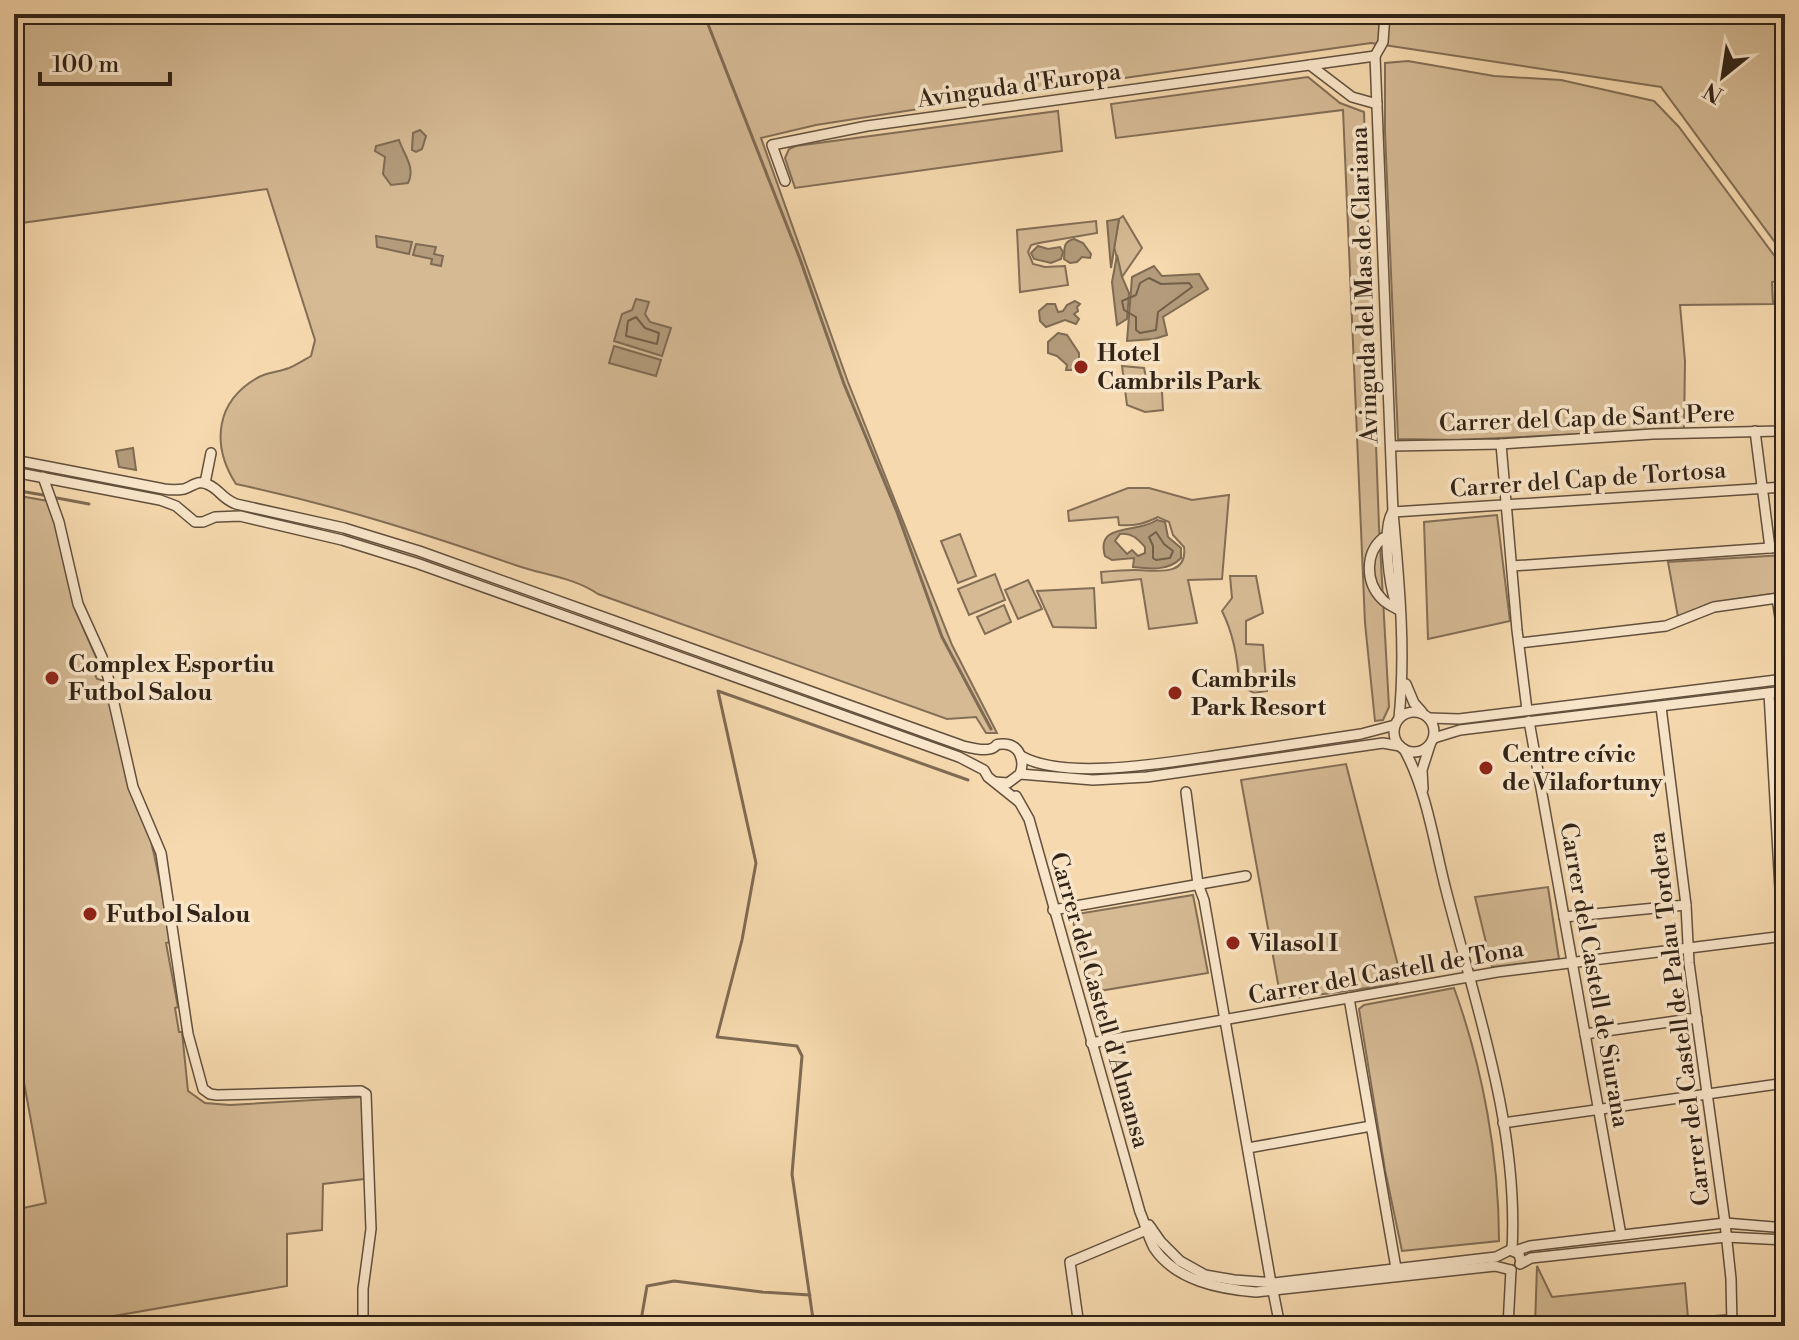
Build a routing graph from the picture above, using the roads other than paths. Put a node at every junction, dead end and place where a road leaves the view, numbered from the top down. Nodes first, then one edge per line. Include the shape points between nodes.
1 (1385, 14) edge
2 (1375, 56) junction
3 (1340, 61) junction
4 (1310, 65) junction
5 (1328, 80) junction
6 (1377, 104) junction
7 (785, 181) dead end
8 (1755, 431) junction
9 (1785, 431) edge
10 (1501, 444) junction
11 (1391, 446) junction
12 (211, 453) dead end
13 (14, 460) edge
14 (14, 472) edge
15 (43, 477) junction
16 (205, 483) junction
17 (1785, 487) edge
18 (1763, 488) junction
19 (186, 489) junction
20 (220, 496) junction
21 (1507, 505) junction
22 (182, 510) junction
23 (1393, 512) junction
24 (215, 517) junction
25 (1388, 539) junction
26 (1785, 547) edge
27 (1770, 548) junction
28 (1512, 566) junction
29 (1399, 582) junction
30 (1781, 598) edge
31 (1399, 610) junction
32 (1519, 643) junction
33 (1785, 649) edge
34 (1403, 673) junction
35 (1785, 679) edge
36 (1785, 691) edge
37 (1769, 693) junction
38 (1661, 707) junction
39 (1426, 715) junction
40 (1528, 716) junction
41 (1397, 721) junction
42 (1432, 741) junction
43 (1402, 747) junction
44 (990, 749) junction
45 (1021, 756) junction
46 (984, 770) junction
47 (1018, 777) junction
48 (995, 782) junction
49 (1186, 792) dead end
50 (1018, 801) junction
51 (1424, 804) junction
52 (1782, 858) edge
53 (1246, 876) dead end
54 (1198, 884) junction
55 (1686, 905) junction
56 (1053, 910) junction
57 (1564, 917) junction
58 (1784, 936) edge
59 (1688, 948) junction
60 (1572, 962) junction
61 (1469, 977) junction
62 (1785, 978) edge
63 (1349, 998) junction
64 (1697, 1018) junction
65 (1225, 1020) junction
66 (1585, 1034) junction
67 (1091, 1043) junction
68 (1785, 1083) edge
69 (1706, 1094) junction
70 (1598, 1109) junction
71 (1503, 1123) junction
72 (1371, 1126) junction
73 (1248, 1148) junction
74 (1725, 1223) junction
75 (1149, 1228) junction
76 (1785, 1228) edge
77 (1621, 1235) junction
78 (1726, 1237) junction
79 (1785, 1240) edge
80 (1510, 1252) junction
81 (1521, 1262) junction
82 (1396, 1268) junction
83 (1507, 1268) junction
84 (1272, 1287) junction
85 (363, 1326) edge
86 (1079, 1326) edge
87 (1280, 1326) edge
88 (1508, 1326) edge
89 (1732, 1326) edge

1 - 2 street, Avinguda del Mas de Clariana via 1383,42
2 - 3 street, Avinguda d'Europa
2 - 6 street, Avinguda del Mas de Clariana
3 - 4 street, Avinguda d'Europa
3 - 5 street via 1327,73
4 - 5 street
4 - 7 street, Avinguda d'Europa via 867,126 772,145
5 - 6 street via 1352,97
6 - 11 street, Avinguda del Mas de Clariana
8 - 9 street, Carrer del Cap de Sant Pere
8 - 10 street, Carrer del Cap de Sant Pere
8 - 18 street
10 - 11 street, Carrer del Cap de Sant Pere
10 - 21 street, Carrer del Castell de Siurana
11 - 23 street, Avinguda del Mas de Clariana
12 - 16 street
13 - 19 street
14 - 15 street
15 - 22 street via 160,500
15 - 85 street via 78,604 107,673 133,787 161,853 188,1034 203,1089 210,1094 366,1094 371,1229
16 - 19 street
16 - 20 street
17 - 18 street, Carrer del Cap de Tortosa
18 - 21 street, Carrer del Cap de Tortosa
18 - 27 street
19 - 22 street
20 - 24 street
20 - 44 street via 419,551 963,746
21 - 23 street, Carrer del Cap de Tortosa
21 - 28 street, Carrer del Castell de Siurana
22 - 24 street via 199,523
23 - 25 street, Avinguda del Mas de Clariana via 1387,521
23 - 29 street, Avinguda del Mas de Clariana
24 - 46 street via 240,516 292,527 419,564
25 - 29 street, Avinguda del Mas de Clariana
25 - 31 street, Avinguda del Mas de Clariana
25 - 31 street, Avinguda del Mas de Clariana via 1377,543 1371,555 1371,578 1381,599
26 - 27 street
27 - 28 street
28 - 32 street, Carrer del Castell de Siurana
29 - 31 street, Avinguda del Mas de Clariana
30 - 32 street via 1714,607 1666,626
30 - 33 street
31 - 34 street, Avinguda del Mas de Clariana
32 - 40 street, Carrer del Castell de Siurana
34 - 39 street, Avinguda del Mas de Clariana via 1409,694
34 - 41 street, Avinguda del Mas de Clariana
35 - 40 street
36 - 37 street
37 - 38 street
37 - 52 street
38 - 40 street
38 - 55 street, Carrer del Castell de Palau Tordera
39 - 40 street via 1446,720
39 - 41 street via 1410,712
39 - 42 street via 1434,725
40 - 42 street
40 - 57 street, Carrer del Castell de Siurana
41 - 43 street via 1394,736
41 - 45 street via 1361,734 1145,765 1054,766
42 - 43 street via 1418,752
42 - 51 street via 1422,770
43 - 47 street via 1383,743 1147,777
43 - 51 street
44 - 45 street via 1007,745
44 - 46 street
45 - 47 street
46 - 48 street
47 - 48 street
47 - 50 street, Carrer del Castell d'Almansa via 1013,785
48 - 50 street, Carrer del Castell d'Almansa
49 - 54 street
50 - 56 street, Carrer del Castell d'Almansa via 1029,819
51 - 61 street
52 - 58 street
53 - 54 street
54 - 56 street
54 - 65 street
55 - 57 street
55 - 59 street, Carrer del Castell de Palau Tordera
56 - 67 street, Carrer del Castell d'Almansa
57 - 60 street, Carrer del Castell de Siurana
58 - 59 street, Carrer del Castell de Tona
58 - 62 street
59 - 60 street, Carrer del Castell de Tona
59 - 64 street, Carrer del Castell de Palau Tordera
60 - 61 street, Carrer del Castell de Tona
60 - 66 street, Carrer del Castell de Siurana
61 - 63 street, Carrer del Castell de Tona
61 - 71 street
63 - 65 street, Carrer del Castell de Tona
63 - 72 street
64 - 66 street
64 - 69 street, Carrer del Castell de Palau Tordera
65 - 67 street, Carrer del Castell de Tona
65 - 73 street
66 - 70 street, Carrer del Castell de Siurana
67 - 75 street, Carrer del Castell d'Almansa
68 - 69 street
69 - 70 street
69 - 74 street, Carrer del Castell de Palau Tordera
70 - 71 street
70 - 77 street, Carrer del Castell de Siurana
71 - 80 street via 1512,1189
72 - 73 street
72 - 82 street
73 - 84 street
74 - 76 street, Carrer del Castell d'Almansa
74 - 77 street, Carrer del Castell d'Almansa
74 - 78 street, Carrer del Castell de Palau Tordera
75 - 84 street, Carrer del Castell d'Almansa via 1154,1247 1191,1278 1222,1289
75 - 86 street via 1070,1262
77 - 80 street, Carrer del Castell d'Almansa
78 - 79 street
78 - 81 street
78 - 89 street, Carrer del Castell de Palau Tordera
80 - 81 street via 1520,1255
80 - 82 street, Carrer del Castell d'Almansa
80 - 83 street via 1502,1259
81 - 83 street
82 - 84 street, Carrer del Castell d'Almansa
83 - 84 street, Carrer del Castell d'Almansa
83 - 88 street
84 - 87 street

